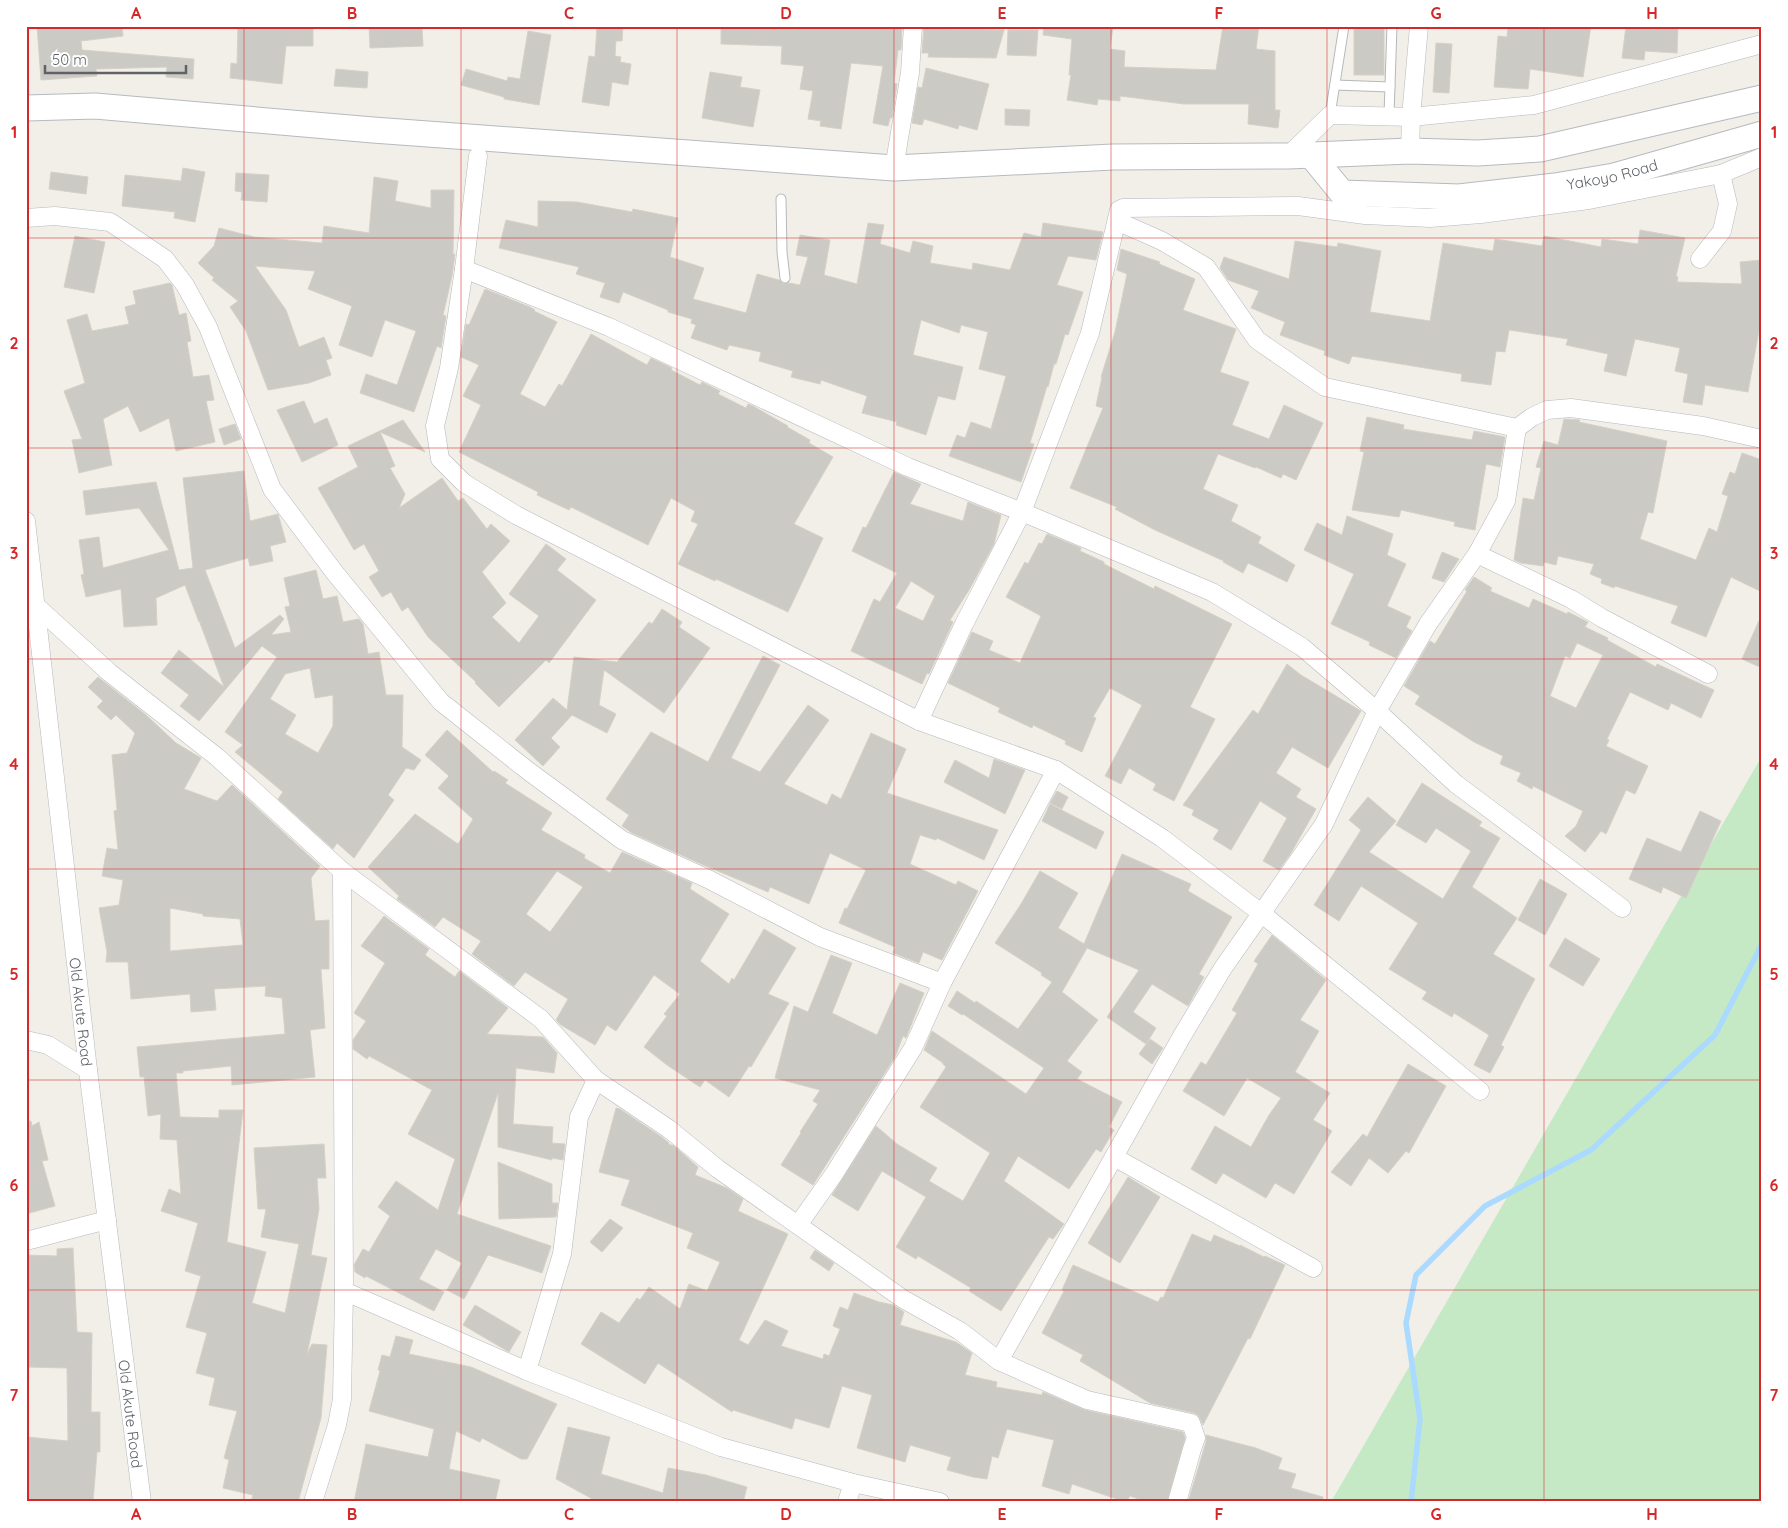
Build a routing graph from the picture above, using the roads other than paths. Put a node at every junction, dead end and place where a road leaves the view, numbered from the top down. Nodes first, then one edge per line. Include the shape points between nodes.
1 (914, 26) edge
2 (1344, 26) edge
3 (1392, 26) edge
4 (1419, 26) edge
5 (1762, 44) edge
6 (1335, 84) junction
7 (1390, 87) junction
8 (1762, 98) edge
9 (26, 108) edge
10 (1330, 115) junction
11 (1389, 115) junction
12 (1411, 117) junction
13 (1762, 134) edge
14 (1410, 151) junction
15 (1300, 155) junction
16 (478, 156) dead end
17 (1762, 157) edge
18 (894, 168) junction
19 (1721, 174) junction
20 (781, 199) dead end
21 (26, 218) edge
22 (1117, 221) junction
23 (1700, 259) dead end
24 (464, 269) junction
25 (785, 278) dead end
26 (1517, 428) junction
27 (1762, 438) edge
28 (1022, 512) junction
29 (26, 521) edge
30 (1477, 554) junction
31 (31, 606) edge
32 (1708, 674) dead end
33 (1377, 711) junction
34 (919, 720) junction
35 (1056, 770) junction
36 (342, 871) junction
37 (1622, 908) dead end
38 (1261, 913) junction
39 (942, 983) junction
40 (26, 1040) edge
41 (88, 1070) junction
42 (596, 1080) junction
43 (1480, 1092) dead end
44 (1114, 1157) junction
45 (107, 1220) junction
46 (798, 1225) junction
47 (26, 1241) edge
48 (1313, 1268) dead end
49 (344, 1291) junction
50 (999, 1360) junction
51 (527, 1371) junction
52 (853, 1484) junction
53 (142, 1502) edge
54 (313, 1502) edge
55 (846, 1502) edge
56 (940, 1502) edge
57 (1177, 1502) edge

1 - 18 street via 910,73
2 - 6 lane
3 - 7 lane
4 - 12 street
5 - 12 street via 1534,105
6 - 7 lane
6 - 10 lane
7 - 11 lane
8 - 14 main road via 1540,149 1478,153
9 - 18 main road via 95,106 166,110 373,130
10 - 11 street
10 - 15 street
11 - 12 street
12 - 14 street
13 - 15 main road, Yakoyo Road via 1614,176 1458,197 1342,193
14 - 15 main road
15 - 18 main road via 1113,157
16 - 24 street
17 - 19 street
19 - 22 street via 1589,200 1430,218 1365,215 1298,206 1123,208 1117,213
19 - 23 street via 1728,204 1722,231
20 - 25 lane
21 - 39 street via 55,216 110,222 165,259 185,286 208,328 272,489 335,573 441,702 622,840 708,879 820,937
22 - 26 street via 1162,241 1206,267 1257,340 1325,387
22 - 28 street via 1090,333
24 - 28 street via 609,327 908,467
24 - 34 street via 449,368 435,426 440,459 464,483 516,515
26 - 27 street via 1548,410 1571,408 1704,426
26 - 30 street via 1506,501
28 - 33 street via 1212,592 1302,647
28 - 34 street
29 - 31 street, Old Akute Road
30 - 32 street via 1571,599
30 - 33 street via 1428,624
31 - 36 street via 217,757
31 - 41 street, Old Akute Road
33 - 37 street via 1456,784
33 - 38 street via 1324,824
34 - 35 street
35 - 38 street via 1162,838
35 - 39 street
36 - 42 street via 541,1019
36 - 49 street
38 - 43 street
38 - 44 street via 1193,1019
39 - 46 street via 913,1048
40 - 41 street via 48,1045
41 - 45 street, Old Akute Road
42 - 46 street via 669,1129 718,1170
42 - 51 street via 579,1118 562,1254
44 - 48 street
44 - 50 street
45 - 47 street
45 - 53 street, Old Akute Road
46 - 50 street via 903,1299 960,1330
49 - 51 street
49 - 54 street via 342,1399
50 - 57 street via 1087,1400 1191,1422 1196,1438
51 - 52 street via 721,1447
52 - 55 street
52 - 56 street

